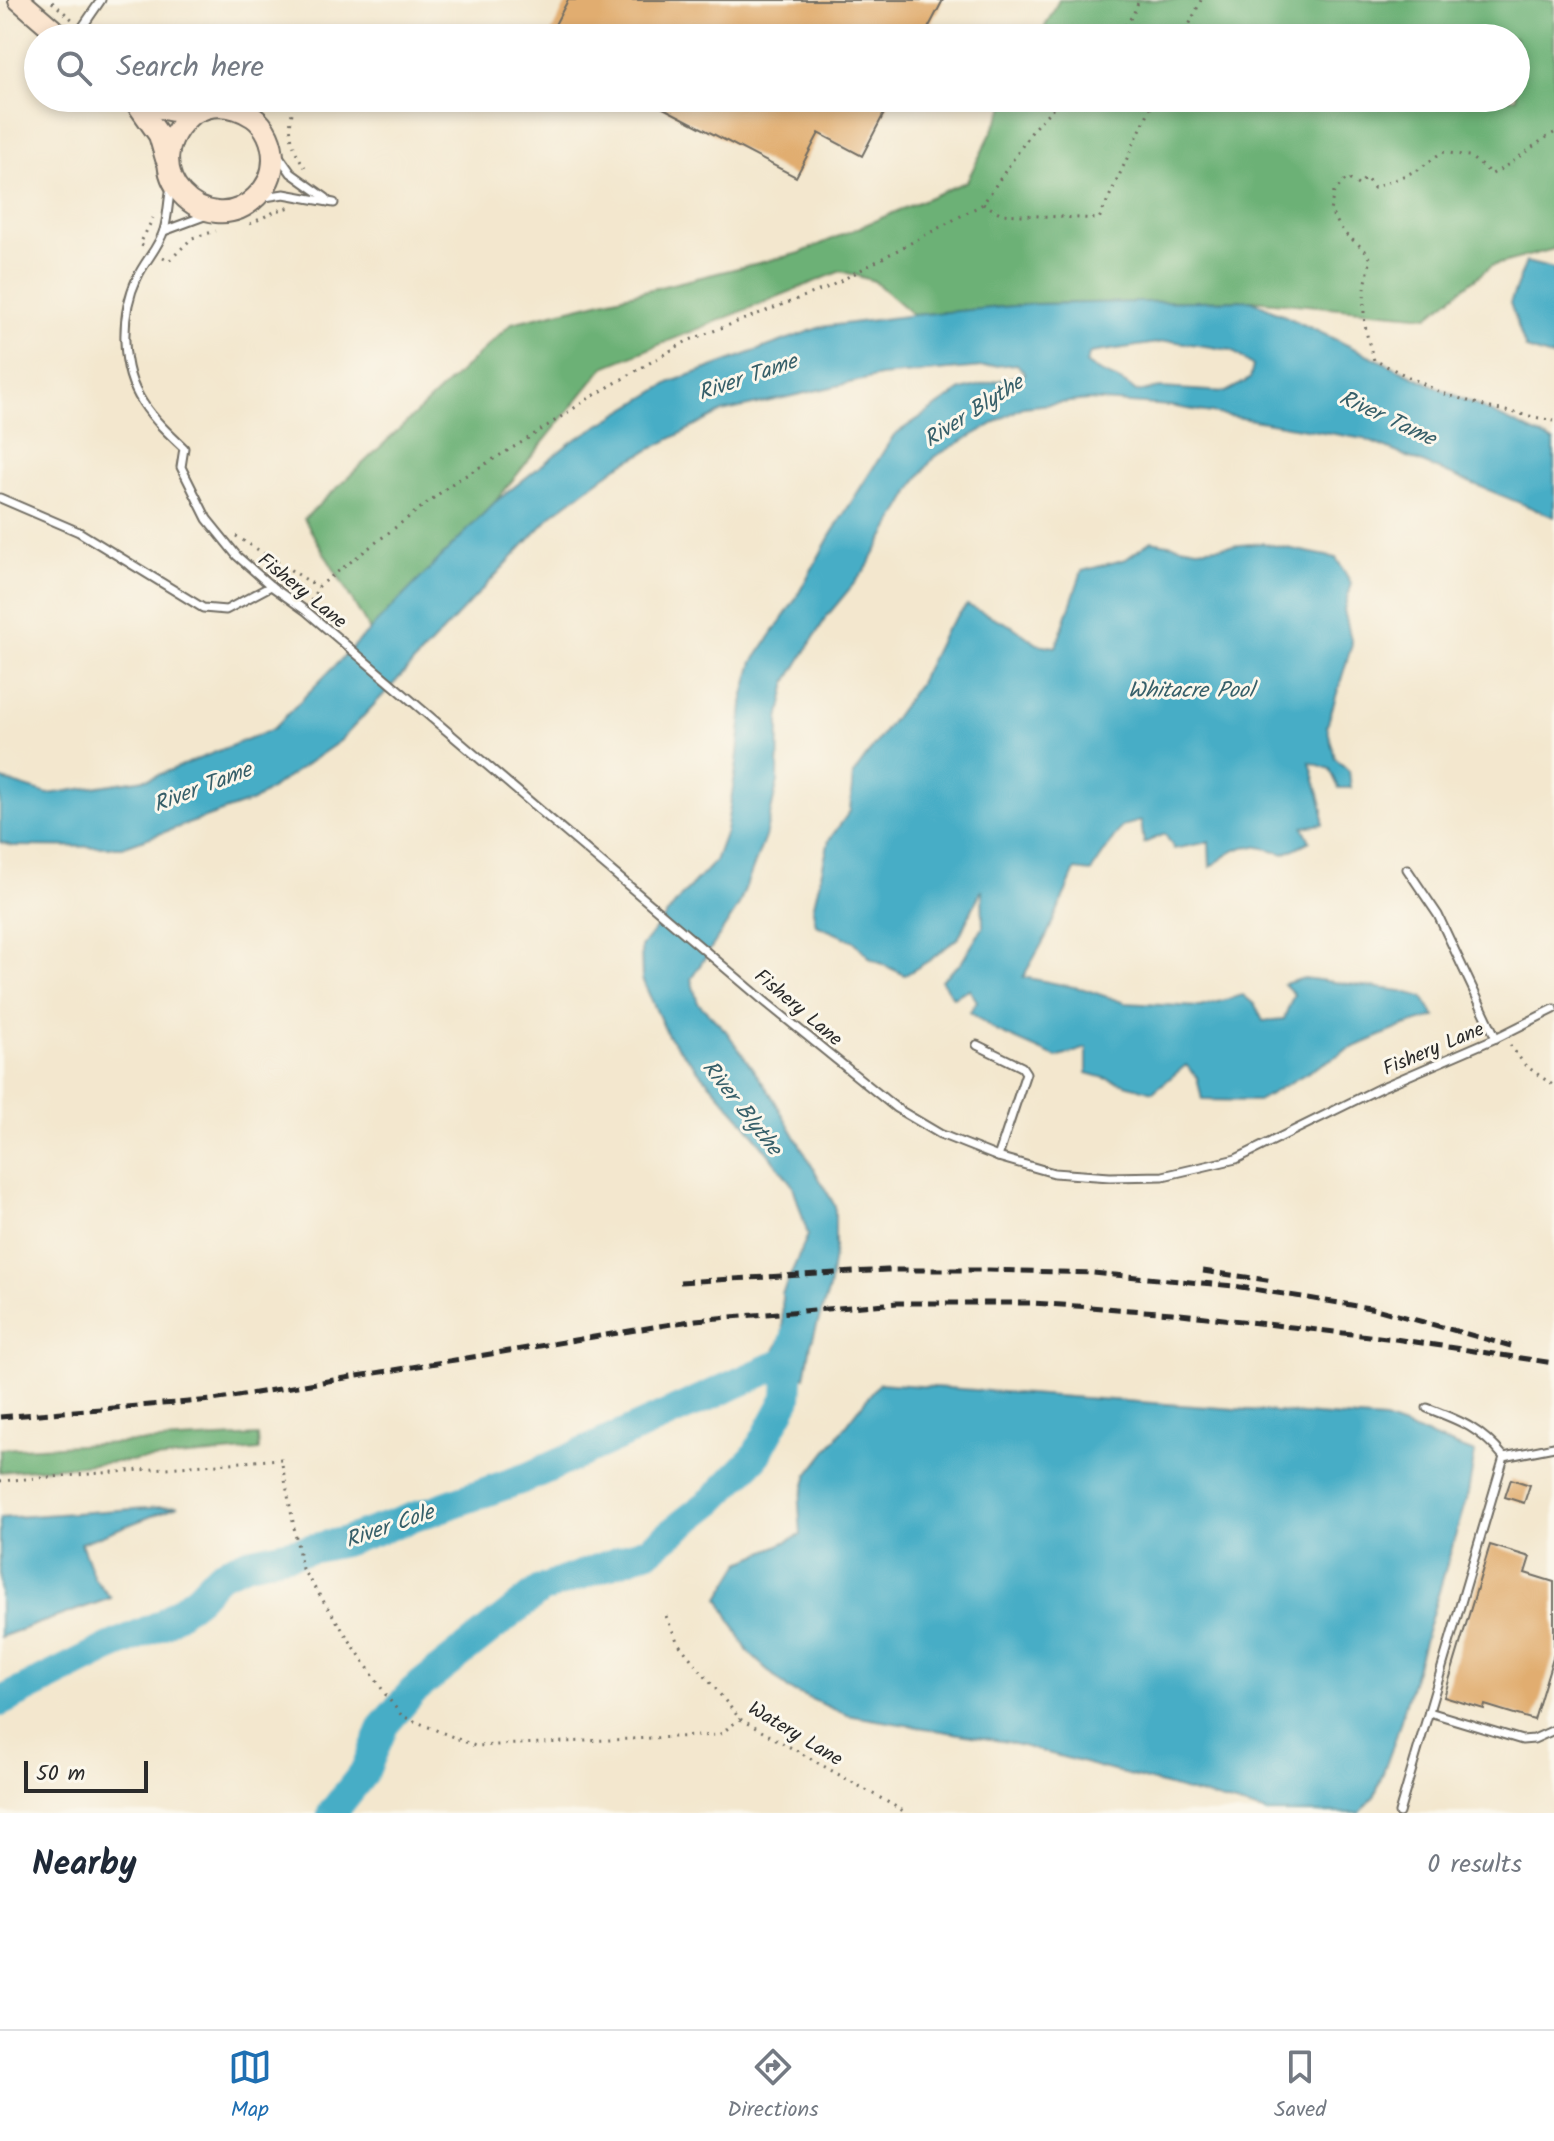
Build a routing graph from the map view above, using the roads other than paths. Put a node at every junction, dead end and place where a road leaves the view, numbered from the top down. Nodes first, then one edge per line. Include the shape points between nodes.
1 (19, 0) edge
2 (101, 0) edge
3 (47, 24) edge
4 (85, 24) edge
5 (144, 112) edge
6 (180, 112) edge
7 (197, 112) edge
8 (243, 112) edge
9 (193, 113) junction
10 (272, 148) junction
11 (171, 174) junction
12 (252, 201) junction
13 (216, 211) junction
14 (164, 231) junction
15 (0, 498) edge
16 (271, 586) junction
17 (1407, 869) dead end
18 (1554, 1009) edge
19 (1496, 1038) junction
20 (977, 1045) dead end
21 (998, 1157) junction
22 (1427, 1408) dead end
23 (1554, 1447) edge
24 (1504, 1457) junction
25 (1429, 1712) junction
26 (1554, 1730) edge
27 (1399, 1813) edge

1 - 3 street
2 - 4 lane
5 - 11 street via 159,135
6 - 9 street
7 - 9 street
8 - 10 street via 261,125
9 - 11 street via 173,136 168,151
10 - 12 street via 270,178
10 - 12 lane via 291,173 334,203 284,194
11 - 13 street via 190,202
11 - 14 lane
12 - 13 street
13 - 14 lane
14 - 16 lane, Fishery Lane via 128,301 128,366 140,400 184,448 181,467 207,519
15 - 16 lane via 79,532 203,608 226,610
16 - 21 lane, Fishery Lane via 896,1108 940,1134
17 - 19 lane via 1438,915
18 - 19 lane, Fishery Lane
19 - 21 lane, Fishery Lane via 1236,1159 1163,1176 1110,1177 1054,1173
20 - 21 lane via 1026,1073
22 - 24 lane via 1471,1425
23 - 24 lane
24 - 25 lane
25 - 26 lane via 1522,1740
25 - 27 lane

